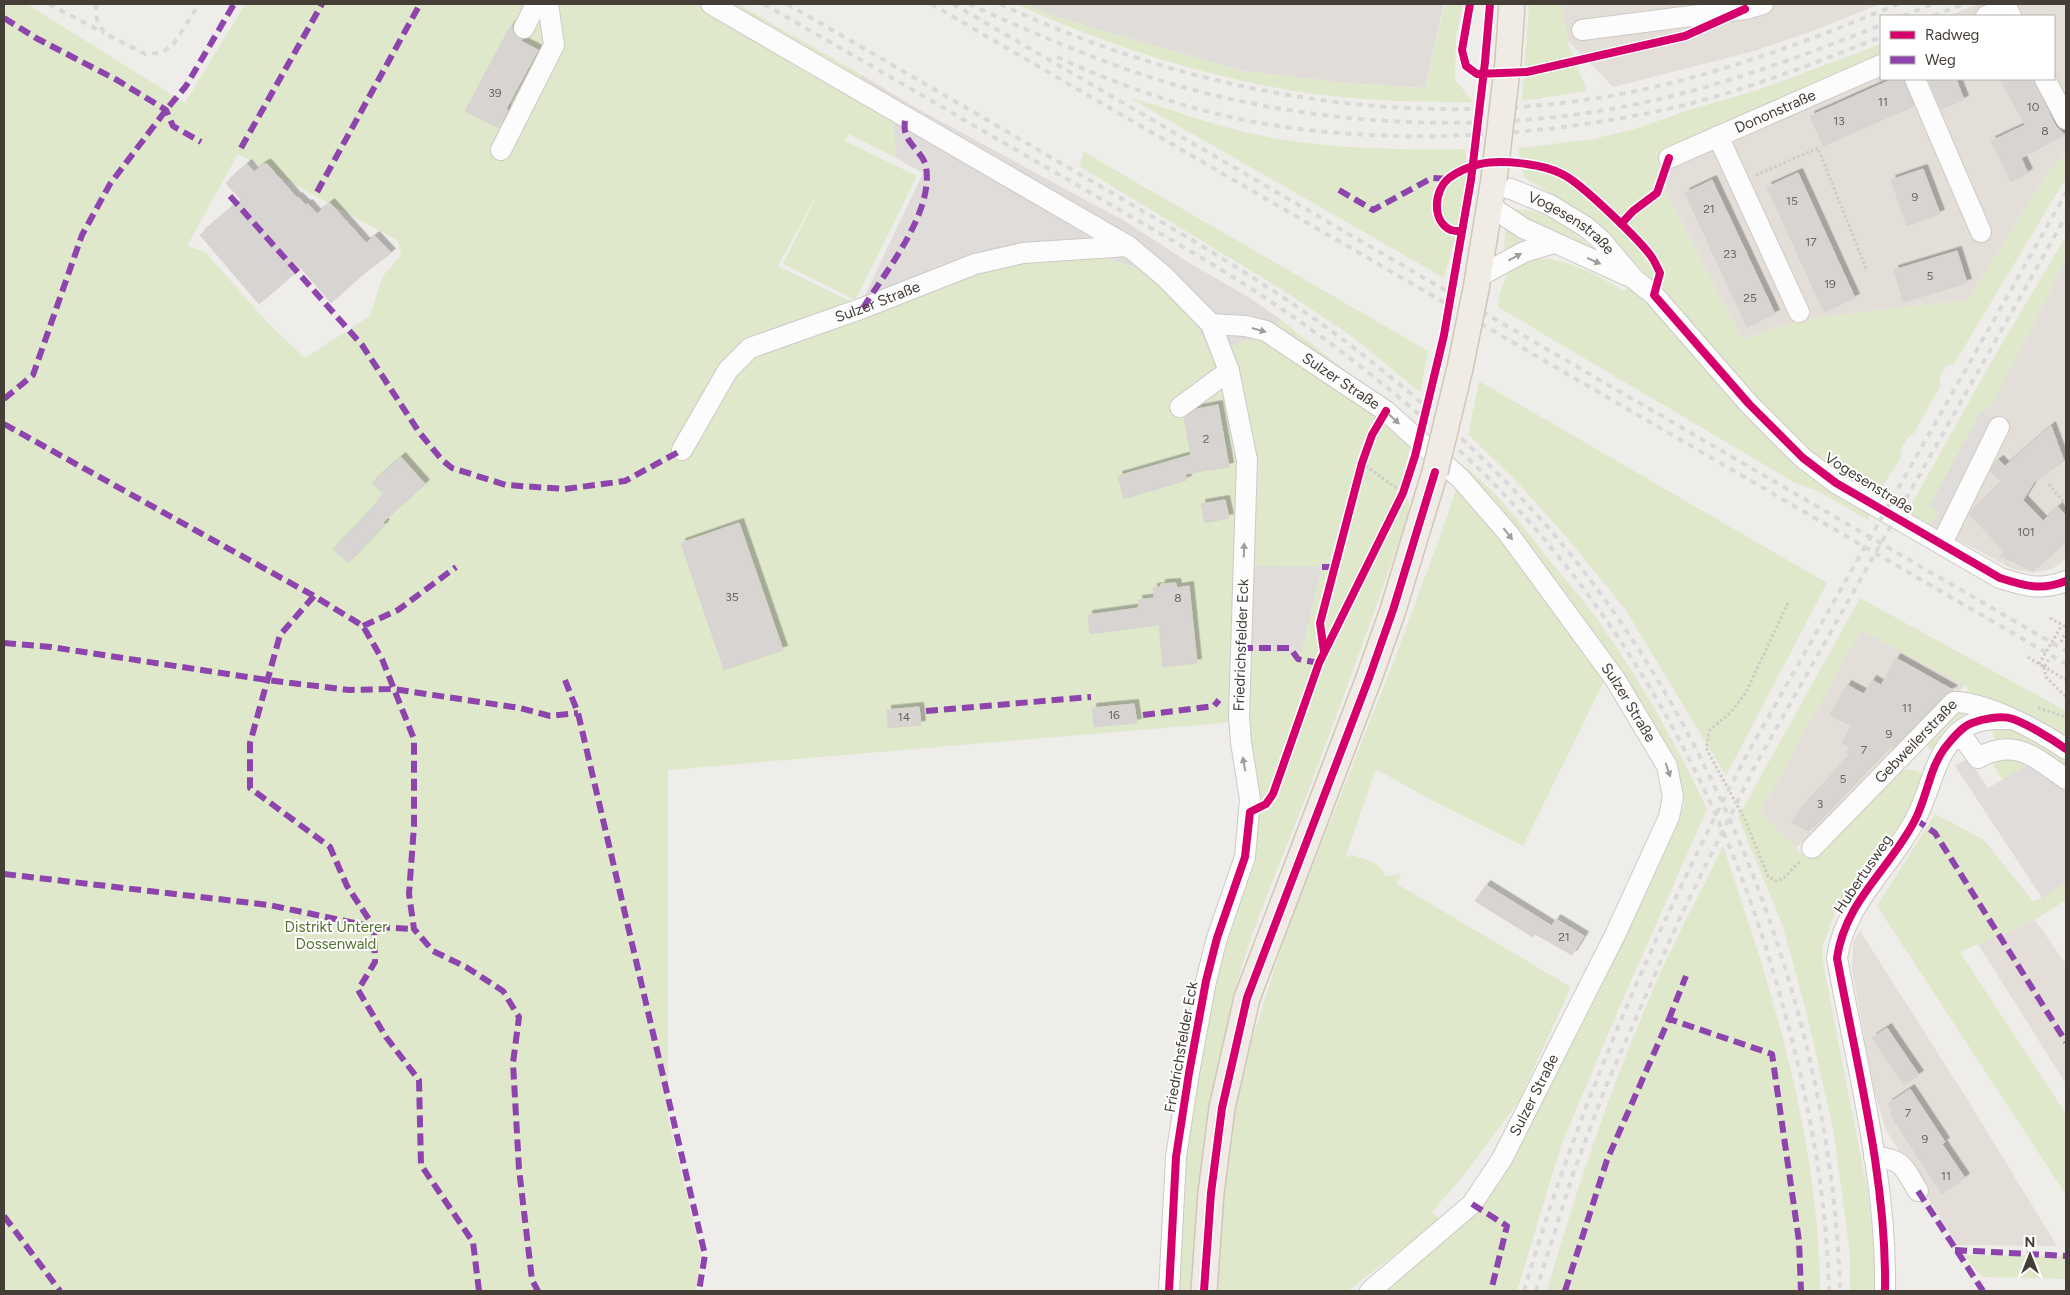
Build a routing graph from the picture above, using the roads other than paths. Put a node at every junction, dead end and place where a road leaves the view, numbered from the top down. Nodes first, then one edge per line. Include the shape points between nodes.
1 (536, 4) edge
2 (548, 4) edge
3 (711, 4) edge
4 (1512, 4) edge
5 (1763, 4) edge
6 (2008, 12) edge
7 (1992, 15) edge
8 (524, 28) dead end
9 (1582, 30) dead end
10 (1880, 65) edge
11 (1915, 80) edge
12 (2046, 80) edge
13 (2066, 119) edge
14 (1718, 136) junction
15 (501, 150) dead end
16 (1668, 158) dead end
17 (1492, 190) junction
18 (1981, 232) dead end
19 (1554, 243) junction
20 (1128, 246) junction
21 (1634, 279) junction
22 (1477, 283) junction
23 (1799, 312) dead end
24 (1211, 324) junction
25 (1229, 371) junction
26 (1180, 407) dead end
27 (1998, 427) dead end
28 (682, 450) dead end
29 (1942, 543) junction
30 (2066, 581) edge
31 (2012, 718) junction
32 (1959, 732) junction
33 (1910, 749) junction
34 (2066, 749) edge
35 (1935, 768) junction
36 (2066, 779) edge
37 (1812, 848) dead end
38 (1874, 1157) junction
39 (1918, 1191) dead end
40 (1169, 1291) edge
41 (1204, 1291) edge
42 (1370, 1291) edge
43 (1885, 1291) edge

1 - 8 street
2 - 15 street via 554,44
3 - 20 street
4 - 17 main road, bridge
5 - 9 street
6 - 7 street
10 - 14 street, Dononstraße
11 - 18 street
12 - 13 street
14 - 16 street, Dononstraße
14 - 23 street
17 - 19 street, Vogesenstraße via 1523,228
17 - 21 street, Vogesenstraße via 1511,189 1570,215 1601,240
17 - 22 main road
19 -> 21 street, Vogesenstraße
22 -> 19 street, Vogesenstraße via 1524,252
20 - 24 street via 1164,276
20 - 28 street, Sulzer Straße via 1023,253 975,264 750,348 728,370
21 - 29 street, Vogesenstraße via 1654,295 1749,404 1804,458 1836,483
22 - 41 main road, bridge via 1435,472 1392,610 1247,998 1222,1108
24 - 25 street, Friedrichsfelder Eck
24 -> 42 street, Sulzer Straße via 1266,331 1386,411 1461,479 1508,533 1615,679 1667,766 1673,797 1669,817 1616,933 1502,1158 1472,1204
25 - 26 street
40 -> 25 street, Friedrichsfelder Eck via 1176,1157 1189,1072 1217,938 1245,857 1250,812 1238,716 1247,460
27 - 29 street
29 - 30 street, Vogesenstraße via 2000,578 2022,585 2046,587
31 - 32 street, Hubertusweg via 1988,718
31 - 33 street, Gebweilerstraße via 1966,702 1954,702
31 - 34 street, Gebweilerstraße
32 - 35 street, Hubertusweg via 1943,750
32 - 36 street via 1978,758 2003,748 2021,750
33 - 35 street
33 - 37 street, Gebweilerstraße
35 - 38 street, Hubertusweg via 1915,819 1888,864 1849,915 1839,943 1837,958
38 - 39 street via 1890,1158 1901,1164
38 - 43 street, Hubertusweg via 1880,1187

